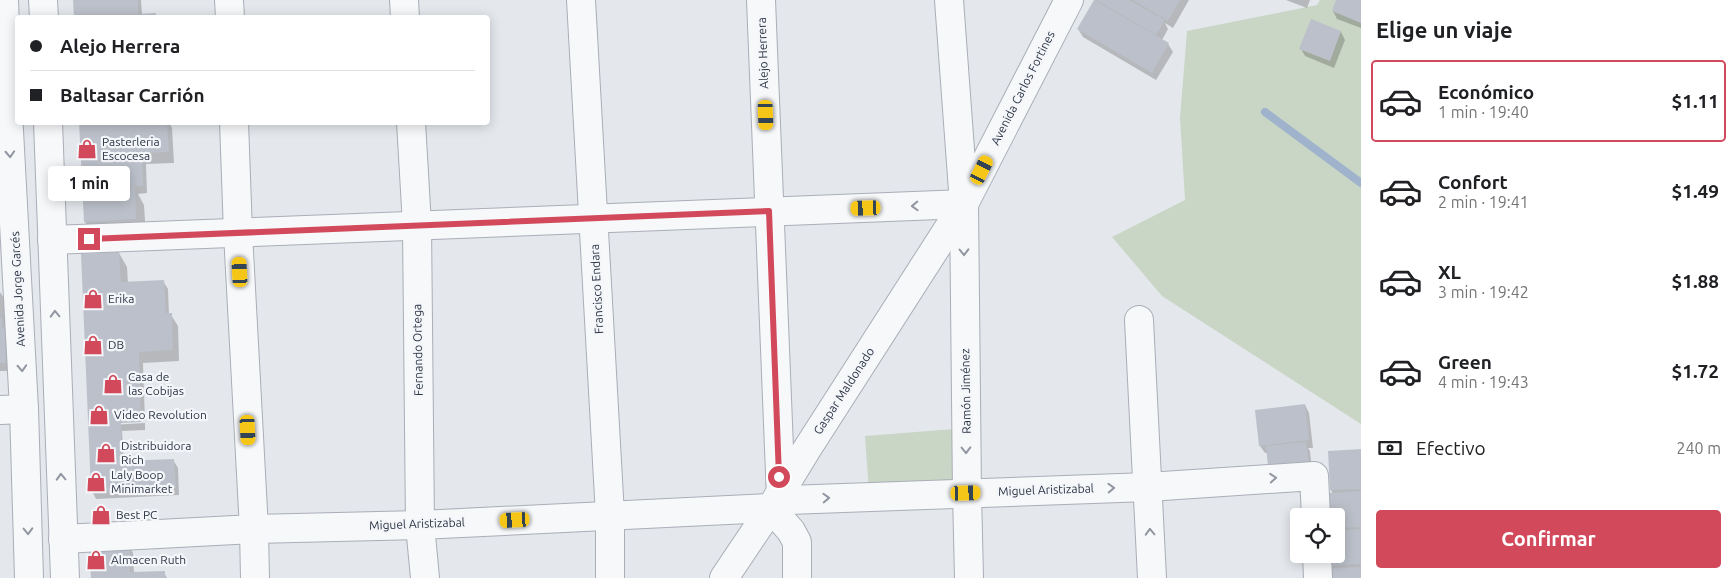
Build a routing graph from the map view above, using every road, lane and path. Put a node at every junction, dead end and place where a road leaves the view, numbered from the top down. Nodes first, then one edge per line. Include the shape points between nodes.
1 (4, 0) edge
2 (43, 0) edge
3 (229, 0) edge
4 (404, 0) edge
5 (581, 0) edge
6 (761, 0) edge
7 (949, 0) edge
8 (1068, 0) edge
9 (44, 15) edge
10 (230, 15) edge
11 (405, 15) edge
12 (4, 112) edge
13 (48, 125) edge
14 (234, 125) edge
15 (411, 125) edge
16 (964, 204) junction
17 (769, 211) junction
18 (593, 218) junction
19 (417, 225) junction
20 (238, 233) junction
21 (52, 240) junction
22 (1139, 320) dead end
23 (12, 409) edge
24 (1148, 486) junction
25 (966, 493) junction
26 (775, 502) junction
27 (1316, 508) edge
28 (610, 515) junction
29 (420, 525) junction
30 (254, 529) junction
31 (63, 539) junction
32 (1317, 563) edge
33 (29, 578) edge
34 (64, 578) edge
35 (254, 578) edge
36 (425, 578) edge
37 (610, 578) edge
38 (724, 578) edge
39 (797, 578) edge
40 (969, 578) edge
41 (1152, 578) edge
42 (1318, 578) edge

1 - 12 street, Avenida Jorge Garcés
2 - 9 street
3 - 10 street
4 - 11 street
5 - 18 street, Francisco Endara
6 - 17 street, Alejo Herrera
7 - 16 street, Ramón Jiménez
8 - 16 street, Avenida Carlos Fortines
12 -> 23 street, Avenida Jorge Garcés
13 - 21 street
14 - 20 street
15 - 19 street, Fernando Ortega
16 -> 17 street
16 -> 25 street, Ramón Jiménez
16 - 26 street, Gaspar Maldonado
17 - 18 street
17 - 26 street, Alejo Herrera
18 - 19 street
18 - 28 street, Francisco Endara
19 - 20 street
19 - 29 street, Fernando Ortega
20 - 21 street
20 - 30 street
31 -> 21 street
22 - 24 street
23 -> 33 street, Avenida Jorge Garcés
25 -> 24 street, Miguel Aristizabal
24 -> 27 street, Miguel Aristizabal via 1314,476
41 -> 24 street
26 -> 25 street, Miguel Aristizabal
25 - 40 street, Ramón Jiménez
26 - 28 street, Miguel Aristizabal
26 - 38 street, Gaspar Maldonado
26 - 39 street via 797,542
28 - 29 street, Miguel Aristizabal
28 - 37 street, Francisco Endara
29 - 30 street, Miguel Aristizabal
29 - 36 street, Fernando Ortega
30 - 31 street, Miguel Aristizabal
30 - 35 street
31 - 34 street
32 - 42 street

